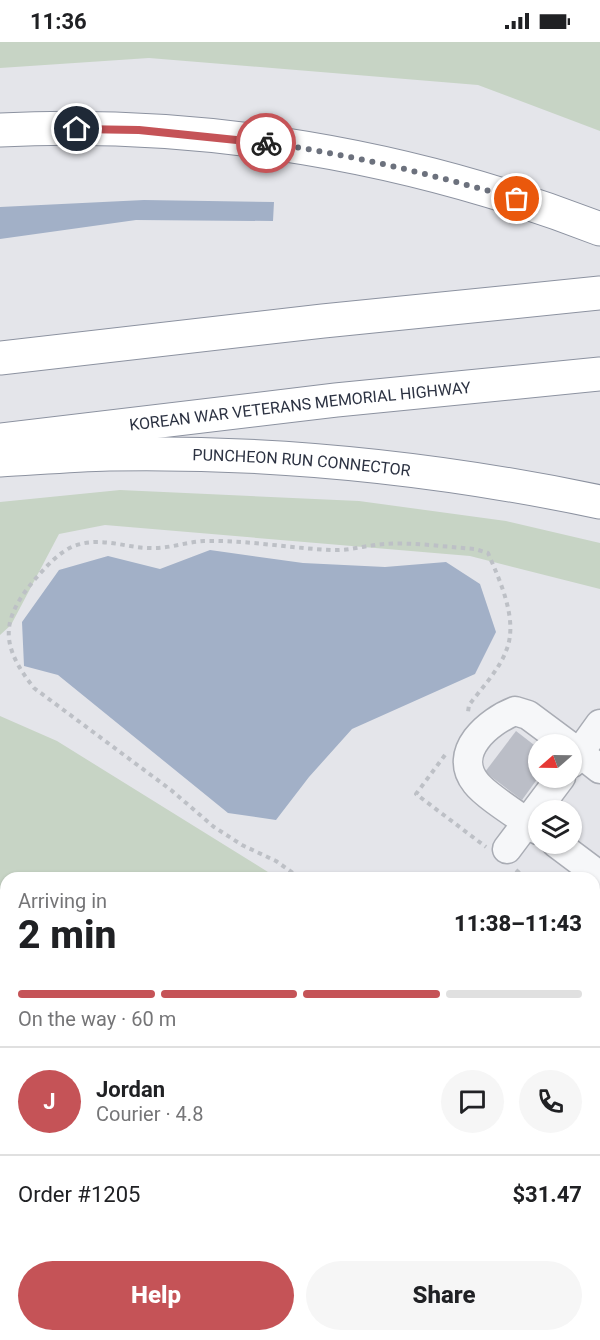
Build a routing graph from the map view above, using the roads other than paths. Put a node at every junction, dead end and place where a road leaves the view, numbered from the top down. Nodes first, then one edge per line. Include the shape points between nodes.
1 (0, 130) edge
2 (600, 229) edge
3 (600, 293) edge
4 (0, 358) edge
5 (600, 374) edge
6 (0, 440) edge
7 (0, 460) edge
8 (600, 502) edge
9 (600, 724) edge
10 (552, 734) edge
11 (582, 749) edge
12 (528, 822) edge
13 (528, 830) edge
14 (507, 849) dead end
15 (571, 854) edge
16 (595, 872) edge

1 - 2 highway via 139,130 314,150 457,181
3 - 4 highway
5 - 6 highway, KOREAN WAR VETERANS MEMORIAL HIGHWAY via 336,400
7 - 8 highway, PUNCHEON RUN CONNECTOR via 109,454 331,461 417,470
9 - 11 lane
10 - 12 lane via 528,714 515,711 491,722 470,750 468,766 476,783
13 - 14 lane
15 - 16 lane

